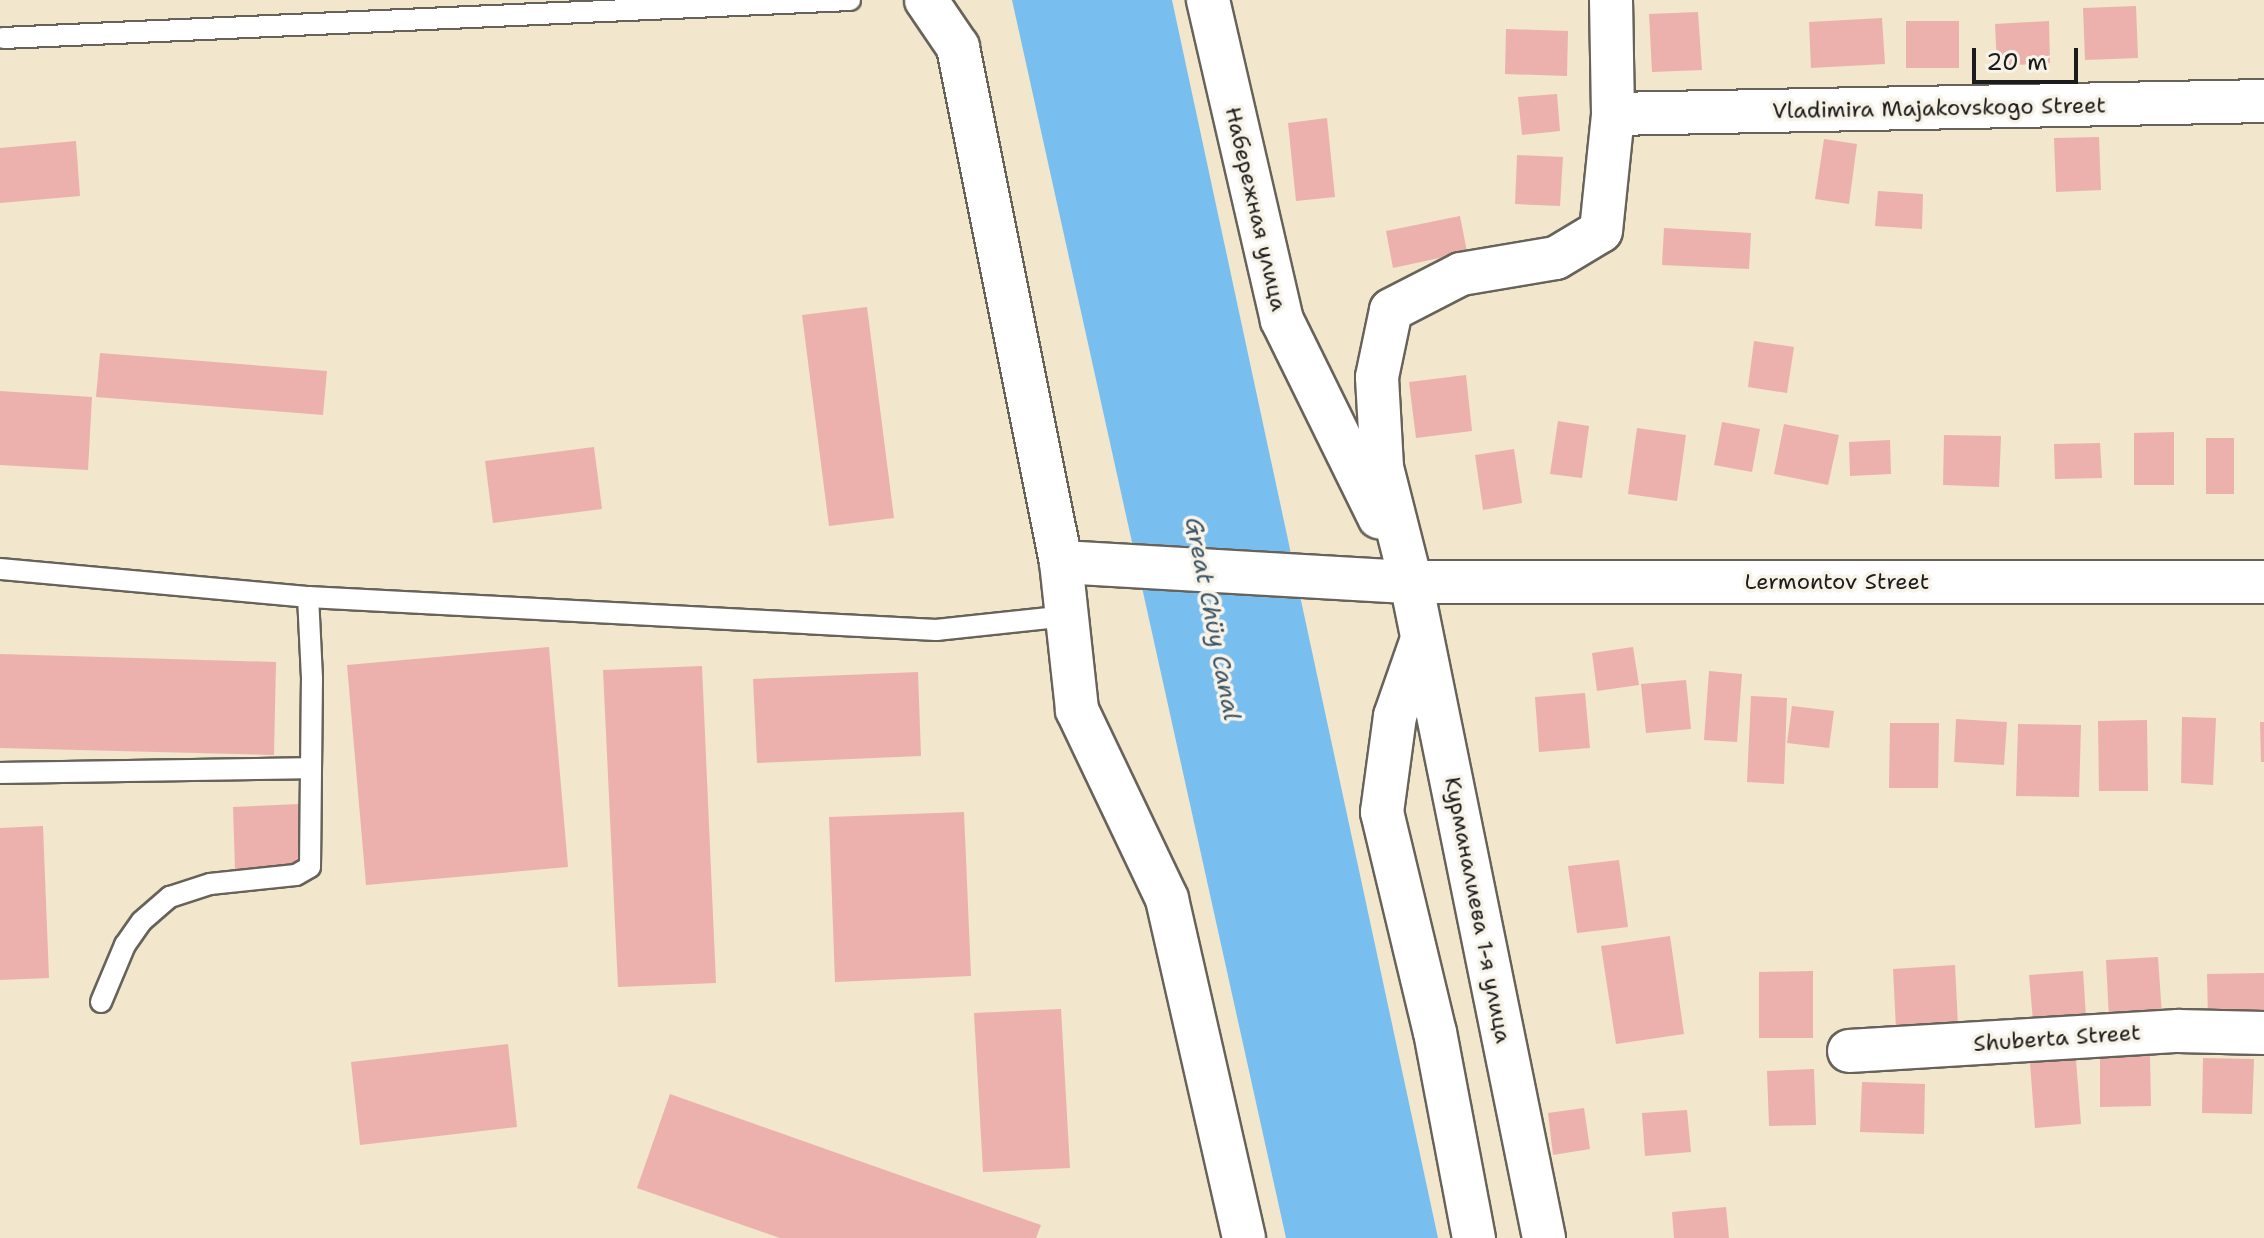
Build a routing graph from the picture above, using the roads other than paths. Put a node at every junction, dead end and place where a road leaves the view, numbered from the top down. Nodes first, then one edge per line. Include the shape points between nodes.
1 (850, 0) edge
2 (926, 0) edge
3 (1208, 0) edge
4 (1611, 0) edge
5 (3, 38) dead end
6 (2264, 101) edge
7 (1613, 114) junction
8 (1079, 563) junction
9 (0, 569) edge
10 (1411, 582) junction
11 (2264, 582) edge
12 (308, 597) junction
13 (1067, 616) junction
14 (1422, 639) junction
15 (311, 768) junction
16 (0, 773) edge
17 (101, 1002) dead end
18 (2264, 1033) edge
19 (1849, 1051) dead end
20 (1244, 1238) edge
21 (1474, 1238) edge
22 (1544, 1238) edge

1 - 5 lane
2 - 8 street via 958,47
3 - 10 street, Набережная улица via 1282,320
4 - 7 street
6 - 7 street, Vladimira Majakovskogo Street
7 - 10 street via 1601,231 1556,258 1461,274 1391,310 1377,377 1382,467
8 - 10 street, Lermontov Street
8 - 13 street
9 - 12 lane
10 - 11 street, Lermontov Street
10 - 14 street, Курманалиева 1-я улица
12 - 13 lane via 936,630
12 - 15 lane
13 - 20 street via 1077,710 1167,899
14 - 21 street via 1395,716 1382,812 1435,1032
14 - 22 street, Курманалиева 1-я улица
15 - 16 lane
15 - 17 lane via 310,867 296,875 210,884 170,897 142,921 125,945
18 - 19 street, Shuberta Street via 2178,1031

